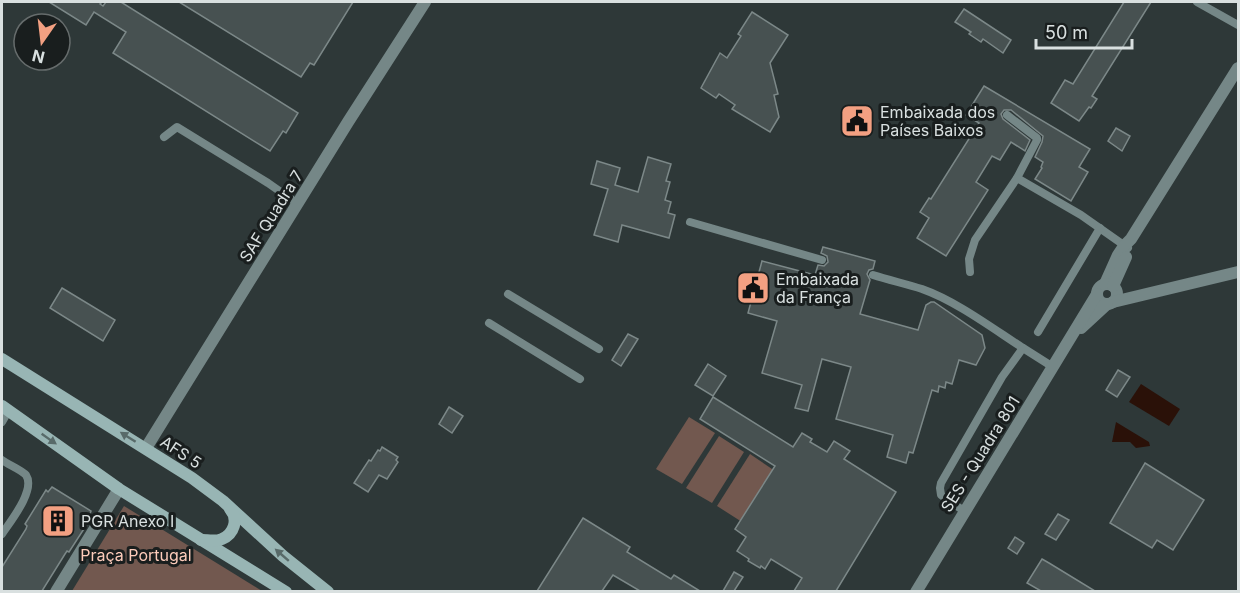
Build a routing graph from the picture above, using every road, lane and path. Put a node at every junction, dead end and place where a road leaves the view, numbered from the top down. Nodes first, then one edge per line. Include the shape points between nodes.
1 (425, 2) edge
2 (1197, 2) edge
3 (1239, 25) edge
4 (1239, 68) edge
5 (1007, 115) dead end
6 (164, 137) dead end
7 (1017, 178) junction
8 (298, 204) junction
9 (690, 222) dead end
10 (1100, 228) junction
11 (1128, 245) junction
12 (822, 260) dead end
13 (970, 272) dead end
14 (1239, 272) edge
15 (873, 275) dead end
16 (1108, 289) junction
17 (1166, 289) junction
18 (508, 294) dead end
19 (1110, 303) junction
20 (489, 323) dead end
21 (1038, 332) dead end
22 (1073, 335) junction
23 (1023, 348) junction
24 (599, 349) dead end
25 (2, 359) edge
26 (1053, 367) junction
27 (580, 379) dead end
28 (5, 408) edge
29 (2, 422) edge
30 (146, 448) junction
31 (2, 460) edge
32 (119, 489) junction
33 (223, 501) junction
34 (964, 511) junction
35 (2, 534) edge
36 (200, 540) junction
37 (56, 591) edge
38 (286, 591) edge
39 (328, 591) edge
40 (915, 591) edge

1 - 8 street, SAF Quadra 7
2 - 3 lane
4 - 11 street, SES - Quadra 801
5 - 7 lane via 1037,138
6 - 8 lane via 177,127
7 - 10 lane
7 - 13 lane via 975,240
8 - 30 street, SAF Quadra 7
9 - 12 lane
10 - 11 lane
10 - 21 lane
11 - 16 street, SES - Quadra 801
14 - 17 street
15 - 23 lane via 944,299
16 - 17 street
16 - 19 street via 1118,294
16 - 19 street via 1099,299
16 - 22 street, SES - Quadra 801
17 - 19 street
18 - 24 lane
19 - 22 street, SES - Quadra 801
20 - 27 lane
22 - 26 street, SES - Quadra 801
23 - 26 lane
23 - 34 lane via 941,483 941,495
30 -> 25 main road, AFS 5
26 - 34 street, SES - Quadra 801
28 - 29 lane
28 -> 32 main road
30 - 33 main road, AFS 5
31 - 35 lane via 26,475 29,485 27,495
32 - 36 main road
32 - 37 street
33 - 36 main road via 234,513 232,531 219,541
39 -> 33 main road, AFS 5
34 - 40 street, SES - Quadra 801
36 - 38 main road

